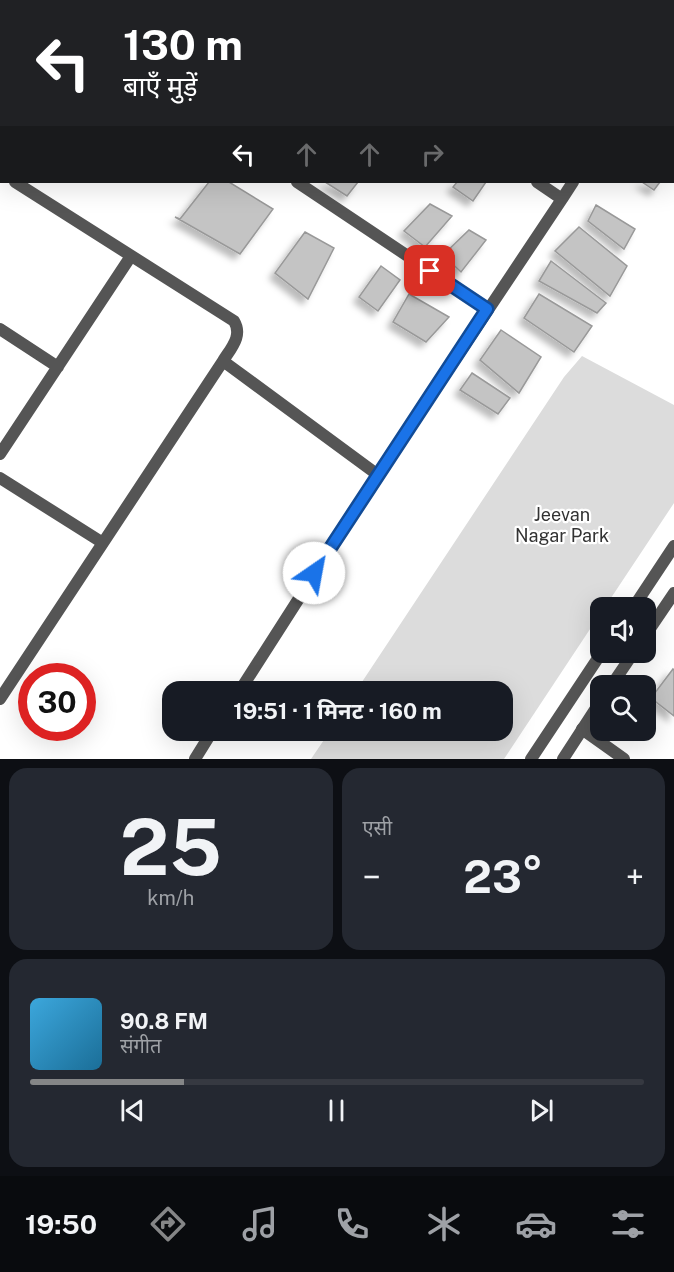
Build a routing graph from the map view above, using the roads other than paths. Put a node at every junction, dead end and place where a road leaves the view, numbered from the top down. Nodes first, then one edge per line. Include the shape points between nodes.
1 (298, 183) edge
2 (539, 183) edge
3 (572, 183) edge
4 (34, 186) edge
5 (562, 198) junction
6 (131, 256) junction
7 (487, 309) junction
8 (0, 329) edge
9 (223, 361) junction
10 (57, 367) junction
11 (0, 454) edge
12 (378, 475) junction
13 (0, 478) edge
14 (103, 543) junction
15 (674, 546) edge
16 (674, 593) edge
17 (640, 597) edge
18 (656, 620) edge
19 (595, 663) edge
20 (245, 681) edge
21 (0, 699) edge
22 (590, 717) edge
23 (582, 729) junction
24 (206, 741) edge
25 (195, 759) edge
26 (531, 759) edge
27 (563, 759) edge
28 (624, 759) edge

1 - 7 street
2 - 5 street
3 - 5 street
4 - 6 street
5 - 7 street
6 - 9 street via 234,321 237,336
6 - 10 street
7 - 12 street
8 - 10 street
9 - 12 street
9 - 14 street
10 - 11 street
12 - 20 street
13 - 14 street
14 - 21 street
15 - 17 street
16 - 18 street
19 - 26 street
22 - 23 street
23 - 27 street
23 - 28 street
24 - 25 street

